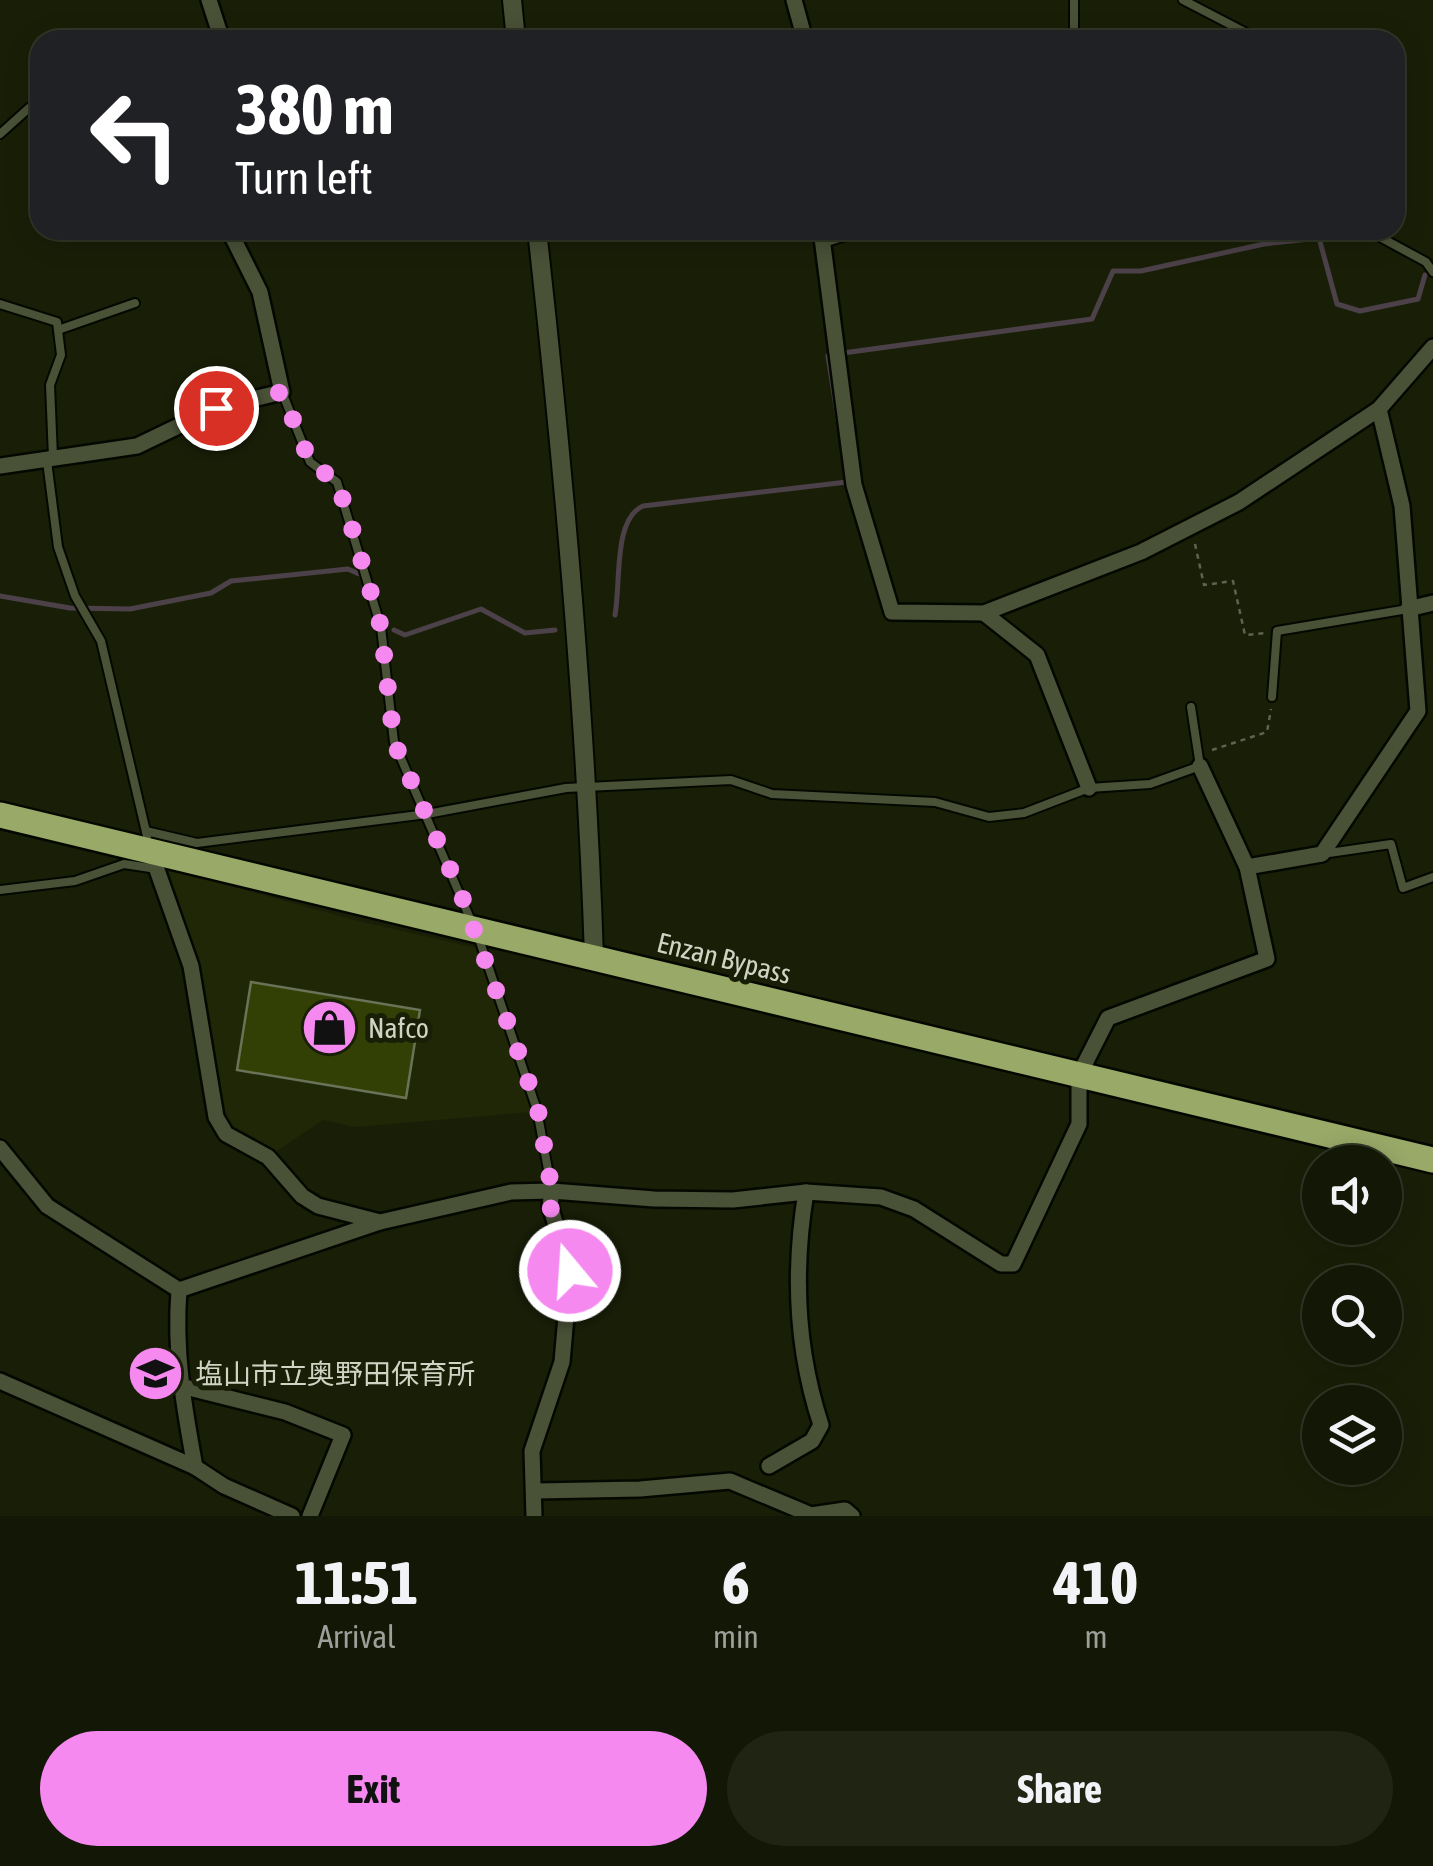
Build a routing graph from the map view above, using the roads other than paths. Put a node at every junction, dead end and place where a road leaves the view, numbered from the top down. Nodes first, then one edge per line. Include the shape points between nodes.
1 (210, 0) edge
2 (512, 0) edge
3 (794, 0) edge
4 (1074, 0) edge
5 (1183, 0) edge
6 (219, 30) edge
7 (515, 30) edge
8 (802, 30) edge
9 (1074, 30) edge
10 (1241, 30) edge
11 (30, 108) edge
12 (0, 134) edge
13 (234, 240) edge
14 (538, 240) edge
15 (823, 240) edge
16 (1386, 240) edge
17 (1433, 272) edge
18 (135, 302) dead end
19 (0, 304) edge
20 (58, 330) junction
21 (1433, 348) edge
22 (282, 392) junction
23 (1379, 409) junction
24 (50, 458) junction
25 (0, 466) edge
26 (1433, 603) edge
27 (1408, 608) junction
28 (984, 614) junction
29 (1272, 697) road end
30 (1191, 707) dead end
31 (1200, 760) junction
32 (588, 788) junction
33 (1088, 788) junction
34 (427, 814) junction
35 (0, 815) edge
36 (151, 850) junction
37 (1322, 854) junction
38 (1247, 867) junction
39 (1433, 877) edge
40 (0, 890) edge
41 (476, 932) junction
42 (594, 957) junction
43 (1080, 1075) junction
44 (0, 1148) edge
45 (1433, 1160) edge
46 (552, 1191) junction
47 (806, 1192) junction
48 (380, 1222) junction
49 (179, 1290) junction
50 (0, 1382) edge
51 (180, 1386) junction
52 (768, 1466) dead end
53 (195, 1467) junction
54 (536, 1491) junction
55 (292, 1516) edge
56 (310, 1516) edge
57 (534, 1516) edge
58 (852, 1516) edge

1 - 6 street
2 - 7 street
3 - 8 street
4 - 9 lane
5 - 10 lane
11 - 12 lane
13 - 22 street via 260,292
14 - 32 street
15 - 28 street via 854,484 892,612
16 - 17 lane
18 - 20 lane
19 - 20 lane via 57,322
20 - 24 lane
21 - 23 street
22 - 24 street via 216,408 137,446
22 - 34 lane via 310,462 337,482 381,627 394,742
23 - 27 street via 1402,506
23 - 28 street via 1191,527
24 - 25 street
24 - 36 lane via 55,531 75,596 101,641
26 - 27 street
27 - 29 lane via 1277,631
27 - 37 street via 1418,711
28 - 33 street via 1036,655
30 - 31 lane
31 - 33 lane via 1150,784
31 - 38 street
32 - 33 lane via 730,780 772,794 936,802 989,818 1024,813
32 - 34 lane
32 - 42 street
34 - 36 lane
34 - 41 lane
35 - 36 highway, Enzan Bypass
36 - 40 lane via 75,880
36 - 41 highway, Enzan Bypass
36 - 48 street via 191,966 216,1117 226,1134 268,1157 318,1206
37 - 38 street
37 - 39 lane via 1391,844 1403,888
38 - 43 street via 1267,959 1108,1018
41 - 42 highway, Enzan Bypass
41 - 46 lane via 538,1110
42 - 43 highway, Enzan Bypass
43 - 45 highway, Enzan Bypass
43 - 47 street via 1079,1124 1013,1264 1001,1264 914,1208 880,1196
44 - 49 street via 47,1206
46 - 47 street via 713,1200
46 - 48 street via 511,1192
46 - 54 street via 550,1206 570,1271 562,1362 532,1451
47 - 52 street via 796,1255 806,1378 820,1425 812,1441
48 - 49 street
49 - 51 street
50 - 53 street
51 - 53 street
51 - 56 street via 285,1412 343,1435
53 - 55 street
54 - 57 street
54 - 58 street via 730,1481 812,1515 845,1510

